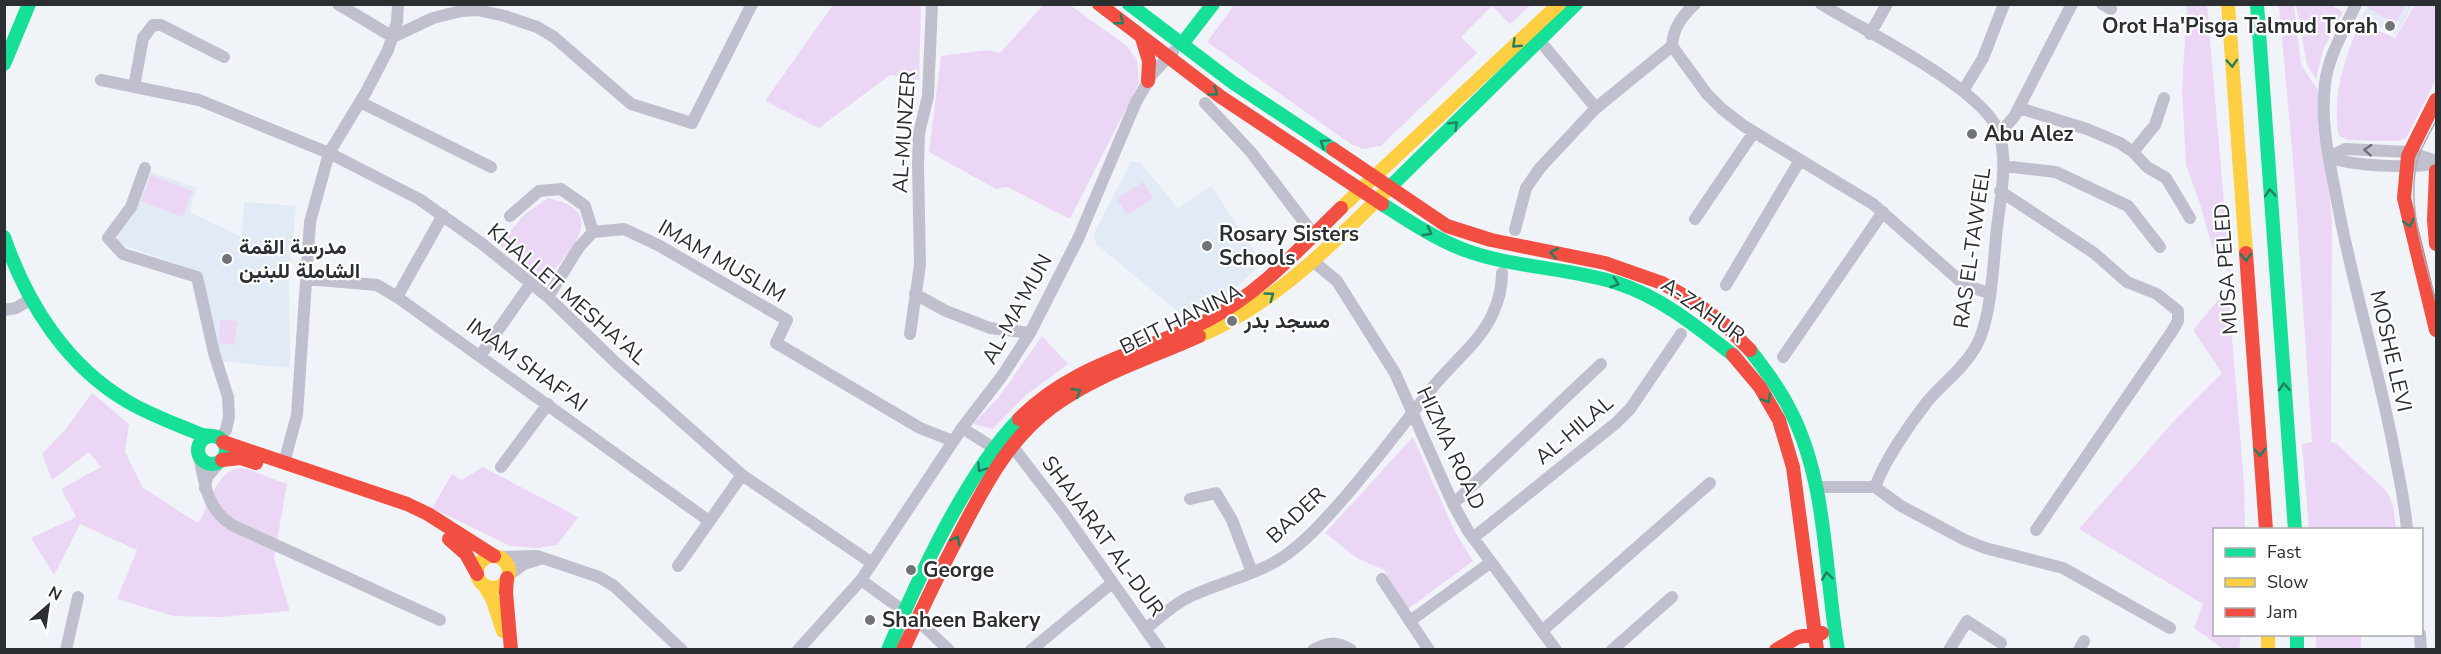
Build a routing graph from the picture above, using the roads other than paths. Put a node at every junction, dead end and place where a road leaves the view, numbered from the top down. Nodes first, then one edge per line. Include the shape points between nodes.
1 (29, 4) edge
2 (338, 4) edge
3 (398, 4) edge
4 (753, 4) edge
5 (932, 4) edge
6 (1099, 4) edge
7 (1129, 4) edge
8 (1213, 4) edge
9 (1558, 4) edge
10 (1576, 4) edge
11 (1695, 4) edge
12 (1821, 4) edge
13 (1887, 4) edge
14 (2004, 4) edge
15 (2072, 4) edge
16 (2228, 4) edge
17 (2257, 4) edge
18 (2356, 4) edge
19 (1202, 21) junction
20 (1159, 27) junction
21 (1870, 34) junction
22 (393, 37) junction
23 (1142, 38) junction
24 (1540, 41) junction
25 (1182, 44) junction
26 (1672, 46) junction
27 (224, 57) dead end
28 (1167, 57) junction
29 (4, 63) edge
30 (101, 80) dead end
31 (1148, 81) junction
32 (134, 87) junction
33 (1963, 91) junction
34 (2164, 98) dead end
35 (2436, 100) edge
36 (360, 102) junction
37 (1205, 103) dead end
38 (1596, 108) junction
39 (2019, 108) junction
40 (1754, 132) junction
41 (1999, 134) junction
42 (2133, 152) junction
43 (329, 153) junction
44 (1400, 154) junction
45 (2329, 157) junction
46 (2408, 159) junction
47 (1349, 160) junction
48 (1800, 160) junction
49 (2436, 162) edge
50 (1413, 166) junction
51 (2003, 166) junction
52 (491, 167) dead end
53 (145, 168) dead end
54 (2436, 171) edge
55 (1338, 173) junction
56 (1374, 178) junction
57 (1389, 189) junction
58 (1360, 190) junction
59 (2001, 191) junction
60 (1377, 201) junction
61 (1417, 208) junction
62 (1338, 211) junction
63 (1883, 212) junction
64 (444, 215) junction
65 (510, 216) dead end
66 (1403, 218) junction
67 (2190, 218) dead end
68 (1695, 219) dead end
69 (1356, 221) junction
70 (1515, 230) dead end
71 (593, 232) junction
72 (1314, 235) junction
73 (4, 237) edge
74 (2436, 244) edge
75 (2160, 247) dead end
76 (1314, 262) junction
77 (1502, 273) dead end
78 (306, 279) junction
79 (531, 283) junction
80 (1726, 285) dead end
81 (1989, 293) junction
82 (915, 294) junction
83 (397, 297) junction
84 (548, 297) junction
85 (31, 299) junction
86 (4, 310) edge
87 (2436, 330) edge
88 (1030, 333) junction
89 (910, 334) dead end
90 (1680, 334) dead end
91 (480, 356) junction
92 (1783, 357) dead end
93 (1601, 364) dead end
94 (548, 404) junction
95 (1413, 413) junction
96 (153, 415) junction
97 (962, 428) junction
98 (218, 439) junction
99 (953, 441) junction
100 (1012, 446) junction
101 (994, 448) junction
102 (199, 456) junction
103 (221, 461) junction
104 (284, 463) junction
105 (501, 467) dead end
106 (742, 475) junction
107 (1710, 483) dead end
108 (1816, 487) junction
109 (1875, 487) junction
110 (207, 495) junction
111 (1190, 499) dead end
112 (1453, 504) junction
113 (709, 520) junction
114 (2266, 528) edge
115 (2295, 528) edge
116 (2407, 528) edge
117 (2036, 530) dead end
118 (1473, 538) junction
119 (496, 557) junction
120 (553, 560) junction
121 (872, 563) junction
122 (1490, 563) junction
123 (678, 566) dead end
124 (1252, 572) junction
125 (508, 577) junction
126 (480, 579) junction
127 (1382, 579) dead end
128 (861, 580) junction
129 (1112, 583) junction
130 (78, 597) dead end
131 (1672, 597) dead end
132 (1809, 599) junction
133 (904, 611) junction
134 (916, 619) junction
135 (440, 620) dead end
136 (1410, 621) junction
137 (2170, 627) dead end
138 (1147, 628) junction
139 (1542, 631) junction
140 (1835, 634) junction
141 (1815, 642) edge
142 (2001, 643) dead end
143 (1785, 648) edge
144 (66, 650) edge
145 (506, 650) edge
146 (511, 650) edge
147 (682, 650) edge
148 (798, 650) edge
149 (888, 650) edge
150 (903, 650) edge
151 (949, 650) edge
152 (1031, 650) edge
153 (1160, 650) edge
154 (1313, 650) edge
155 (1351, 650) edge
156 (1429, 650) edge
157 (1556, 650) edge
158 (1612, 650) edge
159 (1838, 650) edge
160 (1949, 650) edge

1 - 29 main road
2 - 22 street
3 - 22 street
4 - 22 street via 692,123 631,104 554,37 505,16 461,11 433,18
5 - 82 street, AL-MUNZER via 928,96 918,155 920,265
6 -> 23 main road, A-ZAHUR
7 - 20 main road, A-ZAHUR
8 - 19 main road
9 -> 44 main road, BEIT HANINA
10 - 24 main road, BEIT HANINA
11 - 26 street via 1682,16
12 - 21 street
13 - 21 street
14 - 33 street via 1983,58
15 - 39 street
16 -> 114 main road, MUSA PELED
115 -> 17 main road
18 - 45 street, MOSHE LEVI via 2325,84
19 - 20 main road
19 - 25 main road
20 - 25 main road, A-ZAHUR
21 - 33 street
22 - 36 street
23 - 28 main road, A-ZAHUR
23 - 31 main road via 1149,61
24 - 38 street
50 -> 24 main road, BEIT HANINA
25 - 28 street, AL-MA'MUN
47 -> 25 main road, A-ZAHUR
26 - 38 street
26 - 40 street via 1707,94
27 - 32 street via 161,25 153,25 143,38
28 - 31 street, AL-MA'MUN
28 -> 55 main road, A-ZAHUR
30 - 32 street, KHALLET MESHA'AL
31 - 88 street, AL-MA'MUN via 1078,239
32 - 43 street, KHALLET MESHA'AL via 199,100
33 - 41 street, RAS EL-TAWEEL via 1994,120
34 - 42 street via 2155,125
35 - 46 main road
36 - 43 street
36 - 52 street
37 - 72 street via 1251,152
38 - 70 street via 1531,180
39 - 41 street
39 - 42 street via 2087,129
40 - 48 street
40 - 68 street
41 - 51 street, RAS EL-TAWEEL
42 - 67 street via 2166,178
43 - 64 street, KHALLET MESHA'AL via 419,198
43 - 78 street via 310,222
44 - 47 main road via 1377,160
44 - 56 main road, BEIT HANINA
45 - 46 street via 2345,149
45 - 116 street, MOSHE LEVI via 2384,400
46 - 49 street
46 -> 87 main road via 2406,209
47 - 56 main road, A-ZAHUR
48 - 63 street
48 - 80 street
50 - 57 main road, BEIT HANINA
50 - 61 main road via 1409,193
51 - 59 street, RAS EL-TAWEEL
51 - 75 street via 2056,172 2128,206
53 - 98 street via 131,207 108,238 123,254 197,277 228,397 226,430
54 - 74 main road
55 - 58 main road, A-ZAHUR
55 - 62 main road
56 - 57 main road, A-ZAHUR
56 - 58 main road, BEIT HANINA
57 - 60 main road, BEIT HANINA
57 - 61 main road, A-ZAHUR
58 - 60 main road, A-ZAHUR
58 - 62 main road, BEIT HANINA
59 - 81 street, RAS EL-TAWEEL
59 - 117 street via 2094,253 2127,282 2157,294 2178,311 2174,330
60 - 66 main road, A-ZAHUR
60 - 69 main road, BEIT HANINA
108 -> 61 main road, A-ZAHUR via 1805,445 1772,377 1739,336 1704,308 1659,281 1626,268 1478,238
62 - 72 main road, BEIT HANINA
63 - 81 street via 1959,280
63 - 92 street
64 - 79 street, KHALLET MESHA'AL
64 - 83 street
65 - 71 street via 539,191 561,189 585,206
66 - 69 main road via 1377,216
66 -> 132 main road, A-ZAHUR via 1462,249 1626,286 1680,314 1737,358 1760,387 1788,445
69 - 76 main road, BEIT HANINA
71 - 84 street
71 - 99 street, IMAM MUSLIM via 624,229 658,245 786,320 776,343 920,428
72 - 101 main road, BEIT HANINA via 1232,306 1086,371 1044,395
73 - 85 main road
76 - 95 street, HIZMA ROAD via 1337,281 1363,319
100 -> 76 main road, BEIT HANINA via 1061,402 1232,321
77 - 95 street, BADER via 1493,314
78 - 83 street, IMAM SHAF'AI via 377,285
78 - 104 street via 297,415
79 - 84 street, KHALLET MESHA'AL
79 - 91 street
81 - 109 street, RAS EL-TAWEEL via 1985,324 1974,350 1907,431
82 - 88 street via 990,328
82 - 89 street, AL-MUNZER
83 - 91 street, IMAM SHAF'AI
84 - 106 street, KHALLET MESHA'AL
85 - 86 street
85 - 96 main road via 57,339 94,378
88 - 97 street, AL-MA'MUN
90 - 118 street, AL-HILAL via 1630,409 1616,423
91 - 94 street, IMAM SHAF'AI
93 - 112 street
94 - 105 street
94 - 113 street, IMAM SHAF'AI
95 - 112 street, HIZMA ROAD
95 - 124 street, BADER via 1304,540
96 - 98 main road
96 - 102 main road via 177,431
97 - 99 street, AL-MA'MUN
97 - 101 street
98 - 102 main road via 203,439
98 - 103 main road via 226,451
98 - 104 main road
99 - 121 street, AL-MA'MUN
100 - 129 street, SHAJARAT AL-DUR
134 -> 100 main road, BEIT HANINA via 992,473
101 -> 133 main road, BEIT HANINA via 952,517
102 - 103 main road via 208,464
102 - 110 street
103 - 110 street via 207,477
103 - 126 main road via 247,460 413,517 461,549
104 - 119 main road via 407,504
106 - 113 street
106 - 121 street, KHALLET MESHA'AL
107 - 139 street
108 - 109 street
140 -> 108 main road, A-ZAHUR
109 - 137 street via 1901,506 1965,540 2063,568
110 - 135 street via 221,517 245,533
111 - 124 street via 1216,493 1232,520
112 - 118 street, HIZMA ROAD
113 - 123 street
118 - 122 street, HIZMA ROAD
119 - 120 street via 529,555
119 - 125 main road via 506,563
119 - 126 main road via 480,562
120 - 125 street via 530,561
120 - 147 street via 606,580
121 - 128 street, AL-MA'MUN
122 - 136 street
122 - 139 street, HIZMA ROAD
124 - 138 street, BADER via 1187,598
125 - 126 main road via 493,588
125 - 146 main road
126 - 145 main road via 496,610
127 - 136 street
128 - 133 street
128 - 148 street, AL-MA'MUN
129 - 138 street, SHAJARAT AL-DUR
129 - 152 street
130 - 144 street
131 - 158 street
132 - 141 main road, A-ZAHUR
132 - 143 main road
133 - 149 main road, BEIT HANINA
134 - 150 main road, BEIT HANINA
134 - 151 street
136 - 156 street
138 - 153 street, SHAJARAT AL-DUR
139 - 157 street, HIZMA ROAD
140 - 141 main road
140 - 159 main road, A-ZAHUR
141 - 143 main road via 1794,638
142 - 160 street via 1967,621
154 - 155 street via 1328,643

